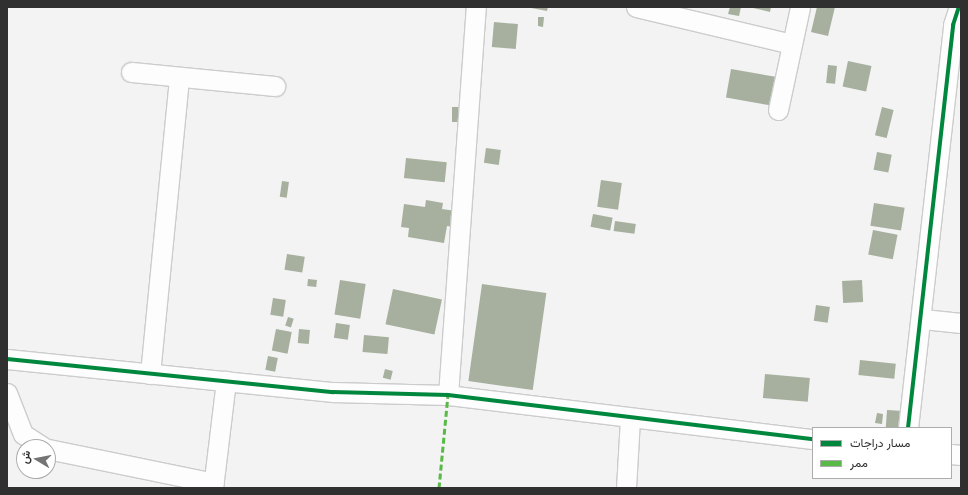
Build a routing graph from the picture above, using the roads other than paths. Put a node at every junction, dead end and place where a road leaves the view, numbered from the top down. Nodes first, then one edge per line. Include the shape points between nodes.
1 (476, 7) edge
2 (636, 7) edge
3 (800, 7) edge
4 (959, 7) edge
5 (954, 16) edge
6 (791, 44) junction
7 (131, 72) dead end
8 (179, 77) junction
9 (275, 86) dead end
10 (778, 110) dead end
11 (922, 319) junction
12 (961, 323) edge
13 (7, 359) edge
14 (150, 374) junction
15 (226, 381) junction
16 (7, 393) edge
17 (448, 395) junction
18 (630, 419) junction
19 (908, 427) edge
20 (31, 439) edge
21 (812, 439) edge
22 (56, 451) edge
23 (214, 485) edge
24 (626, 488) edge

1 - 17 street
2 - 6 street
3 - 6 street
4 - 5 street
5 - 11 street
6 - 10 street
7 - 8 street
8 - 9 street
8 - 14 street
11 - 12 street
11 - 19 street
13 - 14 street
14 - 15 street
15 - 17 street via 333,392
15 - 23 street
16 - 20 street via 23,434
17 - 18 street
18 - 21 street
18 - 24 street
22 - 23 street

